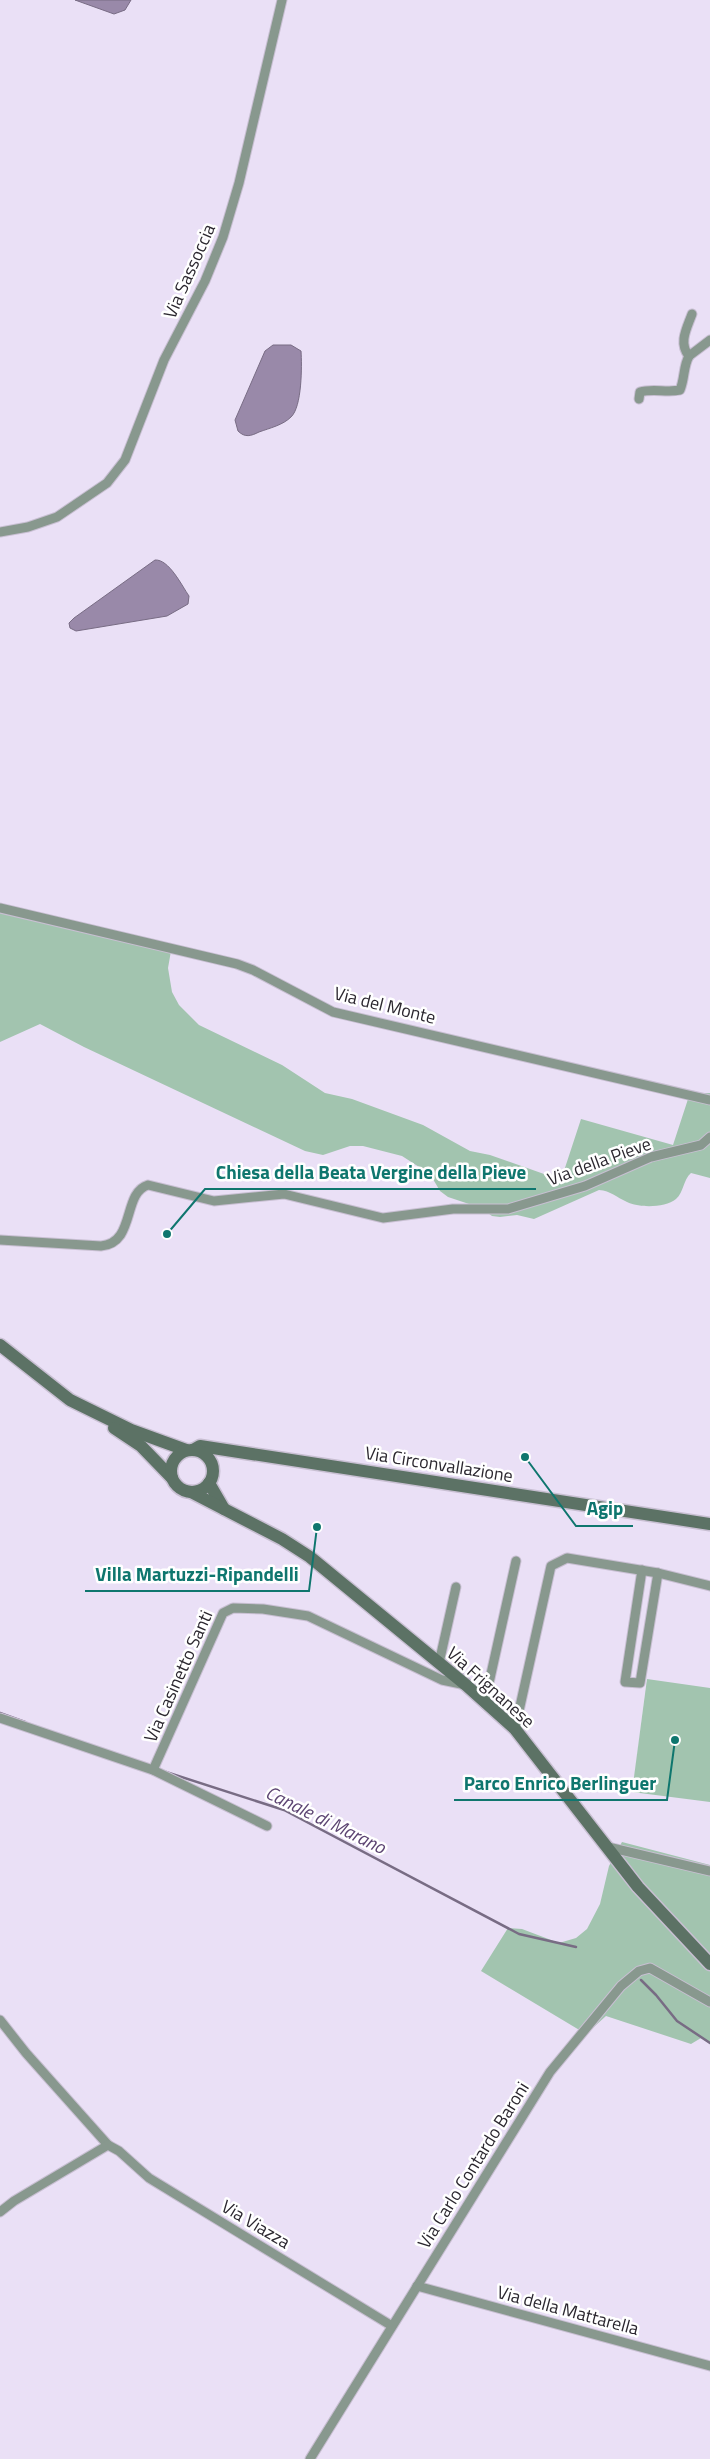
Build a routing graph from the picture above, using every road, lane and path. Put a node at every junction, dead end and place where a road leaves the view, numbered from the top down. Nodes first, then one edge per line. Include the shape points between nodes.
1 (282, 0) edge
2 (692, 314) dead end
3 (710, 340) edge
4 (689, 356) junction
5 (639, 399) dead end
6 (0, 532) edge
7 (0, 908) edge
8 (710, 1102) edge
9 (710, 1137) edge
10 (0, 1240) edge
11 (0, 1345) edge
12 (101, 1416) junction
13 (190, 1450) junction
14 (226, 1450) junction
15 (210, 1461) junction
16 (172, 1478) junction
17 (209, 1483) junction
18 (191, 1492) junction
19 (224, 1509) junction
20 (710, 1524) edge
21 (516, 1561) dead end
22 (642, 1570) junction
23 (658, 1573) junction
24 (707, 1585) edge
25 (456, 1588) dead end
26 (710, 1592) edge
27 (439, 1663) junction
28 (466, 1685) junction
29 (485, 1701) junction
30 (0, 1718) edge
31 (515, 1729) junction
32 (154, 1768) junction
33 (267, 1826) dead end
34 (608, 1847) junction
35 (710, 1871) edge
36 (710, 1964) edge
37 (710, 2002) edge
38 (0, 2020) edge
39 (108, 2145) junction
40 (0, 2212) edge
41 (417, 2286) junction
42 (392, 2326) junction
43 (710, 2366) edge
44 (310, 2459) edge

1 - 6 street, Via Sassoccia via 229,218 205,282 164,360 120,470 100,489 57,517
2 - 4 street via 683,341
3 - 4 street
4 - 5 street via 684,365 684,381 680,390 648,389 640,392
7 - 8 street, Via del Monte via 237,964 333,1012
9 - 10 street, Via della Pieve via 701,1145 651,1157 586,1186 508,1209 453,1209 383,1218 284,1194 214,1201 148,1185 138,1190 120,1236 111,1245
11 - 12 main road via 70,1400
12 - 13 main road, Via Circonvallazione
12 - 16 main road via 141,1446
13 - 14 main road, Via Circonvallazione via 200,1446
13 - 15 main road via 200,1451
13 - 16 main road via 176,1457 172,1463
14 - 15 main road
14 - 20 main road, Via Circonvallazione
15 - 17 main road via 213,1472
16 - 18 main road via 178,1487
17 - 18 main road
17 - 19 main road
18 - 19 main road, Via Frignanese
19 - 27 main road, Via Frignanese via 310,1557
21 - 29 street
22 - 23 street
22 - 23 street via 625,1682 640,1683
22 - 31 street via 567,1558 551,1566
23 - 24 street
24 - 26 street
25 - 27 street
27 - 28 main road, Via Frignanese
28 - 29 main road, Via Frignanese
28 - 32 street, Via Casinetto Santi via 442,1680 308,1616 262,1609 229,1609 224,1612
29 - 31 main road, Via Frignanese
30 - 32 street, Via Casinetto Santi
31 - 34 main road, Via Frignanese
32 - 33 street, Via Casinetto Santi
34 - 35 street
34 - 36 main road, Via Frignanese via 655,1906
37 - 41 street, Via Carlo Contardo Baroni via 650,1968 629,1978 550,2072
38 - 39 street, Via Viazza
39 - 40 street
39 - 42 street, Via Viazza via 149,2178
41 - 42 street, Via Carlo Contardo Baroni
41 - 43 street, Via della Mattarella
42 - 44 street, Via Carlo Contardo Baroni

